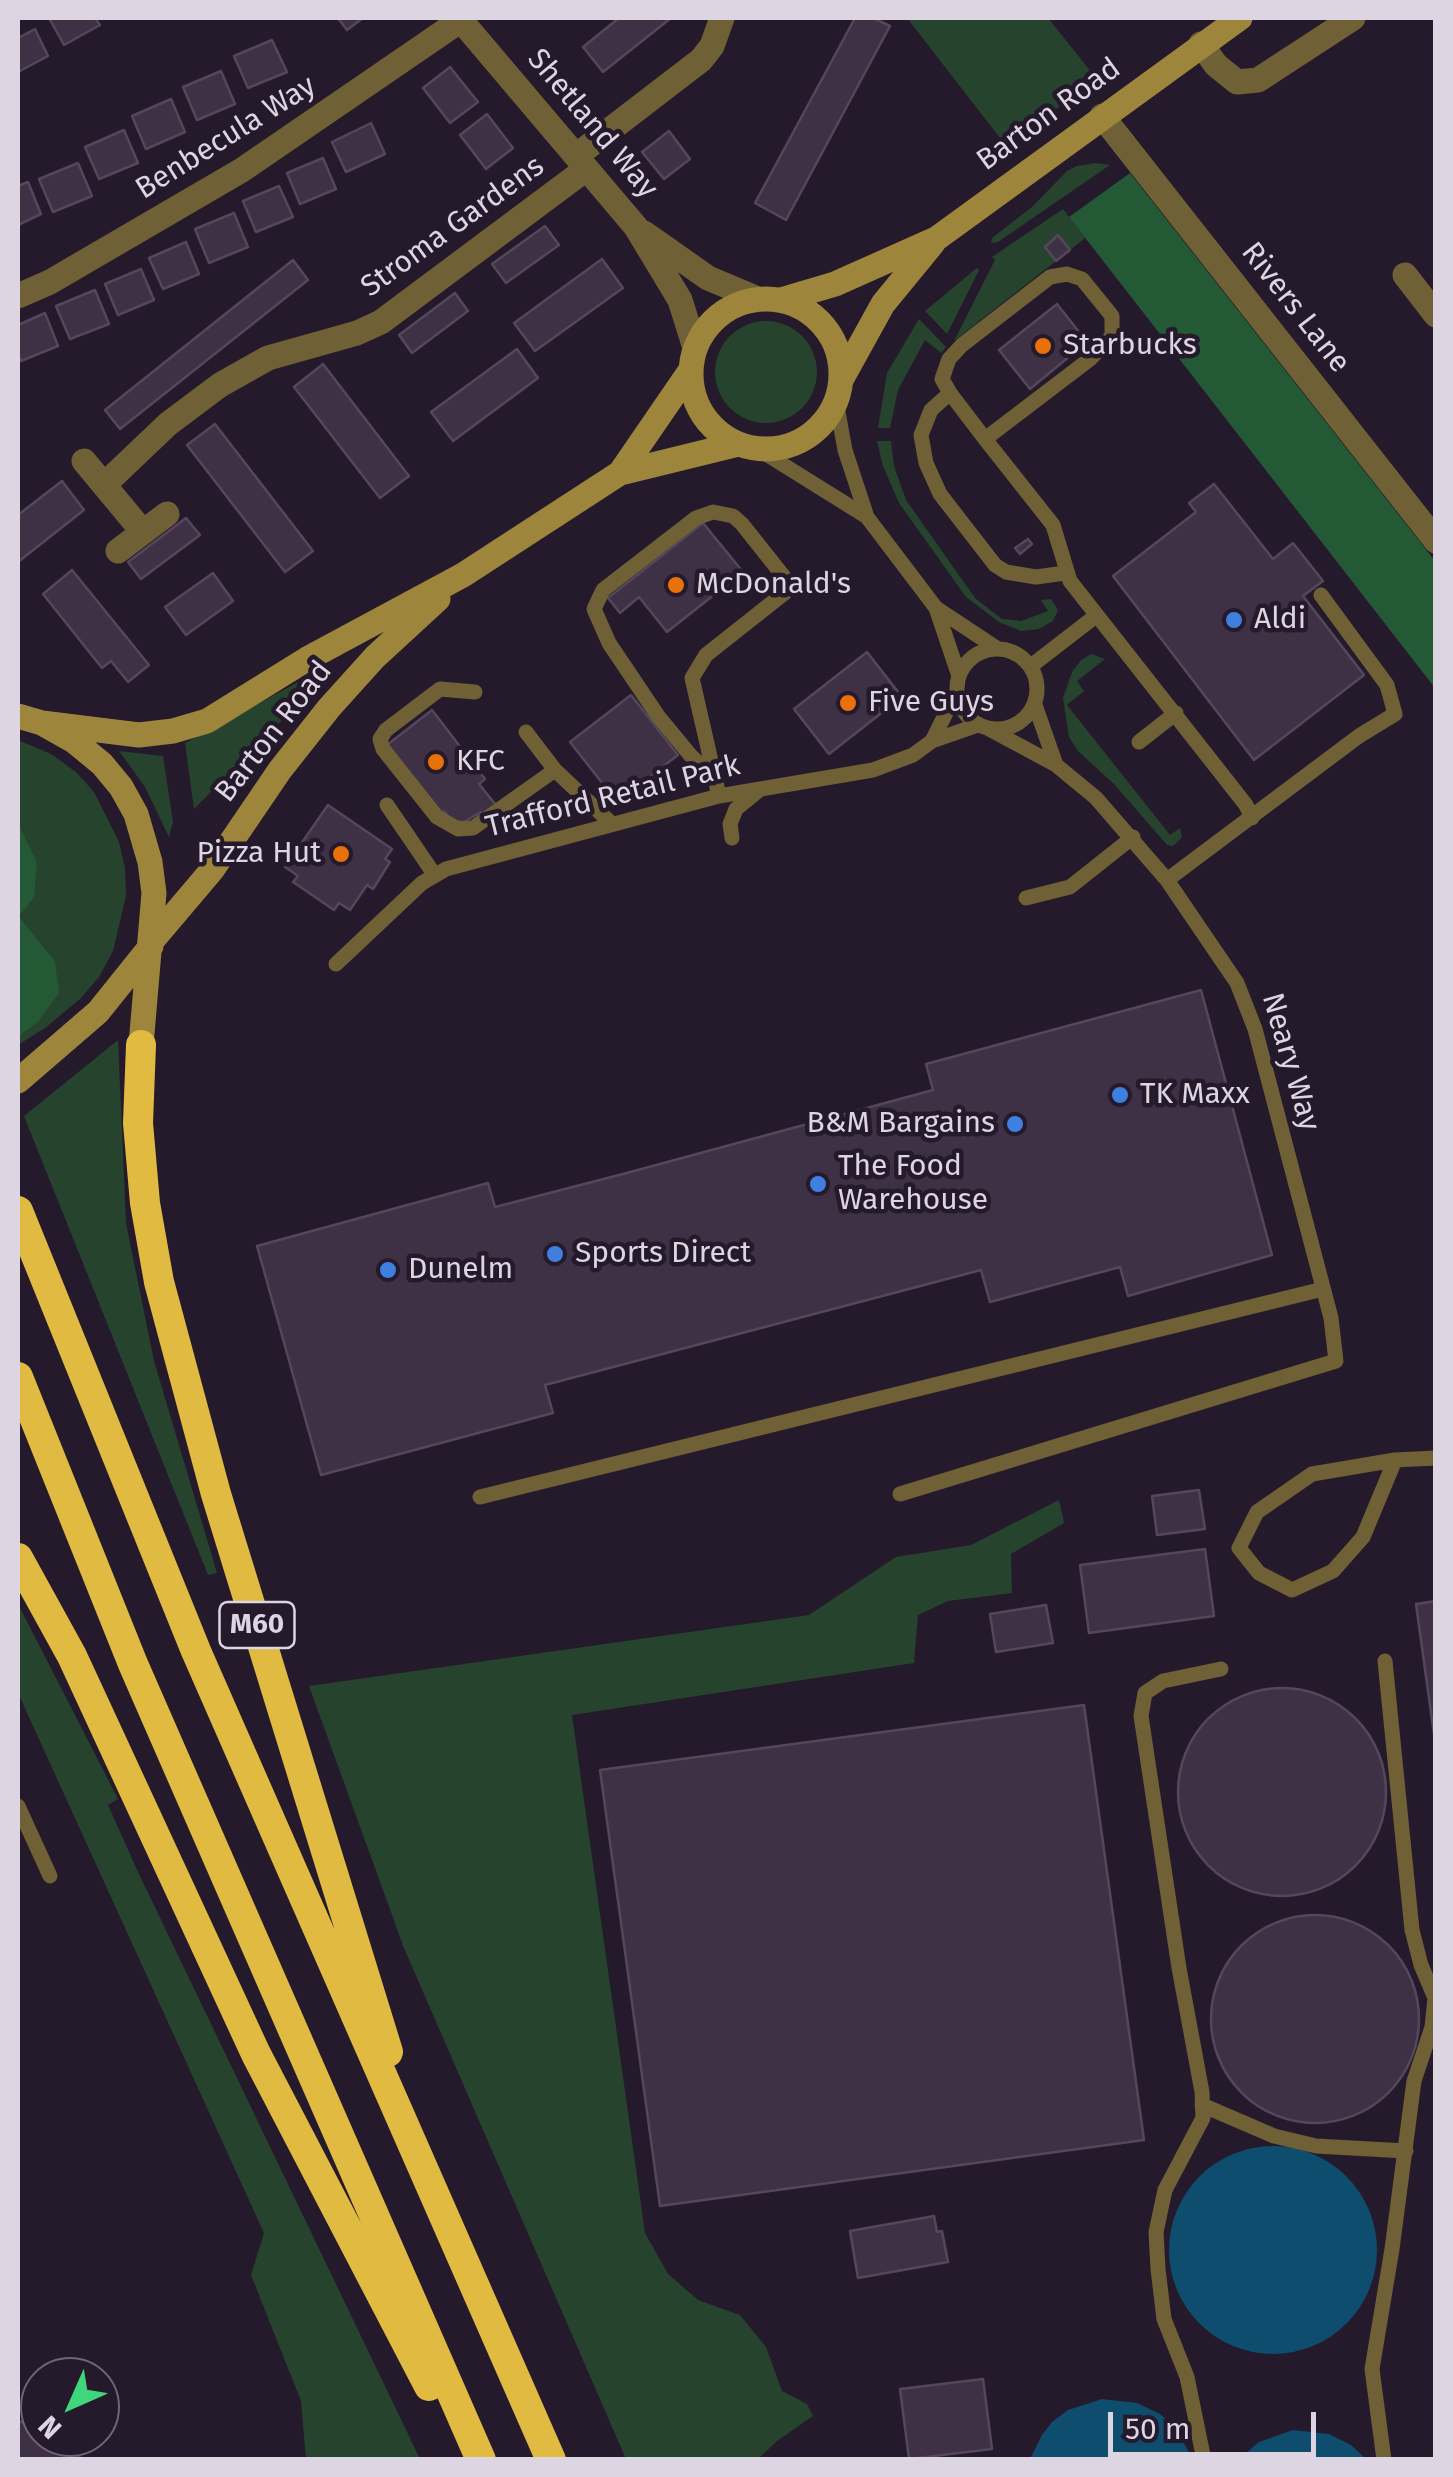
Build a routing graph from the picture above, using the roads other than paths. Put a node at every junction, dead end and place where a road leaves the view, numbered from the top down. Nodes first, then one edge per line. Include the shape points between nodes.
1 (722, 18) edge
2 (1240, 18) edge
3 (1353, 18) edge
4 (460, 19) edge
5 (1201, 44) junction
6 (1102, 116) junction
7 (581, 162) junction
8 (636, 227) junction
9 (936, 239) junction
10 (1406, 275) dead end
11 (18, 296) edge
12 (769, 299) junction
13 (1431, 300) edge
14 (693, 360) junction
15 (839, 390) junction
16 (950, 393) junction
17 (986, 439) junction
18 (748, 446) junction
19 (84, 461) dead end
20 (620, 472) junction
21 (104, 484) junction
22 (168, 514) dead end
23 (867, 517) junction
24 (143, 532) junction
25 (1436, 541) edge
26 (118, 552) dead end
27 (1065, 573) junction
28 (464, 575) junction
29 (1321, 594) dead end
30 (936, 608) junction
31 (1097, 615) junction
32 (998, 648) junction
33 (1031, 666) junction
34 (958, 684) junction
35 (475, 692) dead end
36 (1035, 704) junction
37 (1176, 713) junction
38 (24, 717) edge
39 (983, 727) junction
40 (526, 732) dead end
41 (932, 741) junction
42 (1139, 742) dead end
43 (1056, 765) junction
44 (555, 770) junction
45 (713, 776) junction
46 (766, 788) junction
47 (719, 796) junction
48 (387, 805) dead end
49 (1252, 818) junction
50 (612, 824) junction
51 (1133, 837) junction
52 (732, 838) dead end
53 (434, 874) junction
54 (1168, 880) junction
55 (1026, 898) dead end
56 (151, 944) junction
57 (336, 964) dead end
58 (141, 1045) joint
59 (18, 1081) edge
60 (22, 1221) edge
61 (1323, 1289) junction
62 (18, 1376) edge
63 (1436, 1458) edge
64 (1395, 1460) junction
65 (900, 1494) dead end
66 (480, 1497) dead end
67 (18, 1558) edge
68 (1385, 1661) dead end
69 (1221, 1669) dead end
70 (18, 1806) edge
71 (50, 1876) dead end
72 (1202, 2105) junction
73 (1406, 2150) junction
74 (432, 2195) junction
75 (468, 2460) edge
76 (481, 2460) edge
77 (551, 2460) edge
78 (1204, 2460) edge
79 (1384, 2460) edge

1 - 7 street, Stroma Gardens via 701,60
2 - 5 main road, Barton Road
3 - 5 street via 1258,80 1237,82
4 - 7 street, Shetland Way
4 - 11 street, Benbecula Way via 242,170
5 - 6 main road, Barton Road
6 - 9 main road, Barton Road
6 - 25 street, Rivers Lane
7 - 8 street, Shetland Way
7 - 21 street, Stroma Gardens via 382,322 268,358 220,385
8 - 12 street, Shetland Way via 708,278
8 - 14 street, Shetland Way via 680,300
9 - 12 main road, Barton Road via 835,284
9 - 15 main road, Barton Road via 883,304
10 - 13 street
12 - 14 main road via 719,314
12 - 15 main road via 801,307 819,320 840,358
14 - 18 main road via 693,394 702,415 718,432
14 - 20 main road, Barton Road
15 - 18 main road via 824,422 806,438 783,448
15 - 23 lane via 845,450
16 - 17 lane
16 - 17 lane via 942,379 949,359 1050,276 1082,279 1107,307 1114,326 1104,345
16 - 27 lane via 931,410 922,435 940,494 1006,572
17 - 27 lane via 1052,525
18 - 20 main road, Barton Road
18 - 23 lane
19 - 21 street
20 - 28 main road, Barton Road
21 - 24 street
22 - 24 street
23 - 30 lane
24 - 26 street
27 - 31 lane
28 - 38 main road, Barton Road via 186,728 139,735
28 - 56 main road, Barton Road via 329,708
29 - 49 lane via 1387,684 1395,714
30 - 32 lane
30 - 34 lane
31 - 33 lane
31 - 37 lane
32 - 33 lane
32 - 34 lane via 974,656
33 - 36 lane
34 - 39 lane via 960,705
34 - 41 lane
35 - 44 lane via 440,689 380,739 437,817 458,829 473,828
36 - 39 lane via 1011,728
36 - 43 lane
37 - 42 lane
37 - 49 lane
38 - 56 main road via 74,741 121,786 150,862
39 - 41 lane, Trafford Retail Park
39 - 43 lane, Neary Way
40 - 44 lane
41 - 46 lane, Trafford Retail Park via 873,770
43 - 51 lane, Neary Way
44 - 50 lane
45 - 45 lane via 658,716 595,616 596,598 696,518 713,512 742,524 792,588 706,654 692,678
45 - 47 lane
46 - 47 lane, Trafford Retail Park
46 - 52 lane via 736,808
47 - 50 lane, Trafford Retail Park
48 - 53 lane
49 - 54 lane
50 - 53 lane, Trafford Retail Park
51 - 54 lane, Neary Way
51 - 55 lane via 1070,887
53 - 57 lane, Trafford Retail Park
54 - 61 lane, Neary Way via 1248,1006
56 - 58 main road
56 - 59 main road, Barton Road via 98,1012
58 - 74 highway, M60 via 138,1122 159,1282 216,1494
60 - 74 highway, M60 via 196,1652
61 - 65 lane, Neary Way via 1336,1361
61 - 66 lane
62 - 76 highway via 133,1664
63 - 64 lane
64 - 64 lane via 1312,1474 1256,1512 1239,1548 1259,1574 1292,1590 1333,1571 1363,1537
67 - 75 highway via 72,1656 256,2054
68 - 73 lane via 1412,1930 1435,1998 1414,2081
69 - 72 lane via 1163,1681 1145,1694 1141,1716
70 - 71 lane
72 - 73 lane via 1316,2146
72 - 78 lane via 1203,2118 1165,2190 1156,2232 1164,2319 1187,2376
73 - 79 lane via 1372,2369
74 - 77 highway, M60

